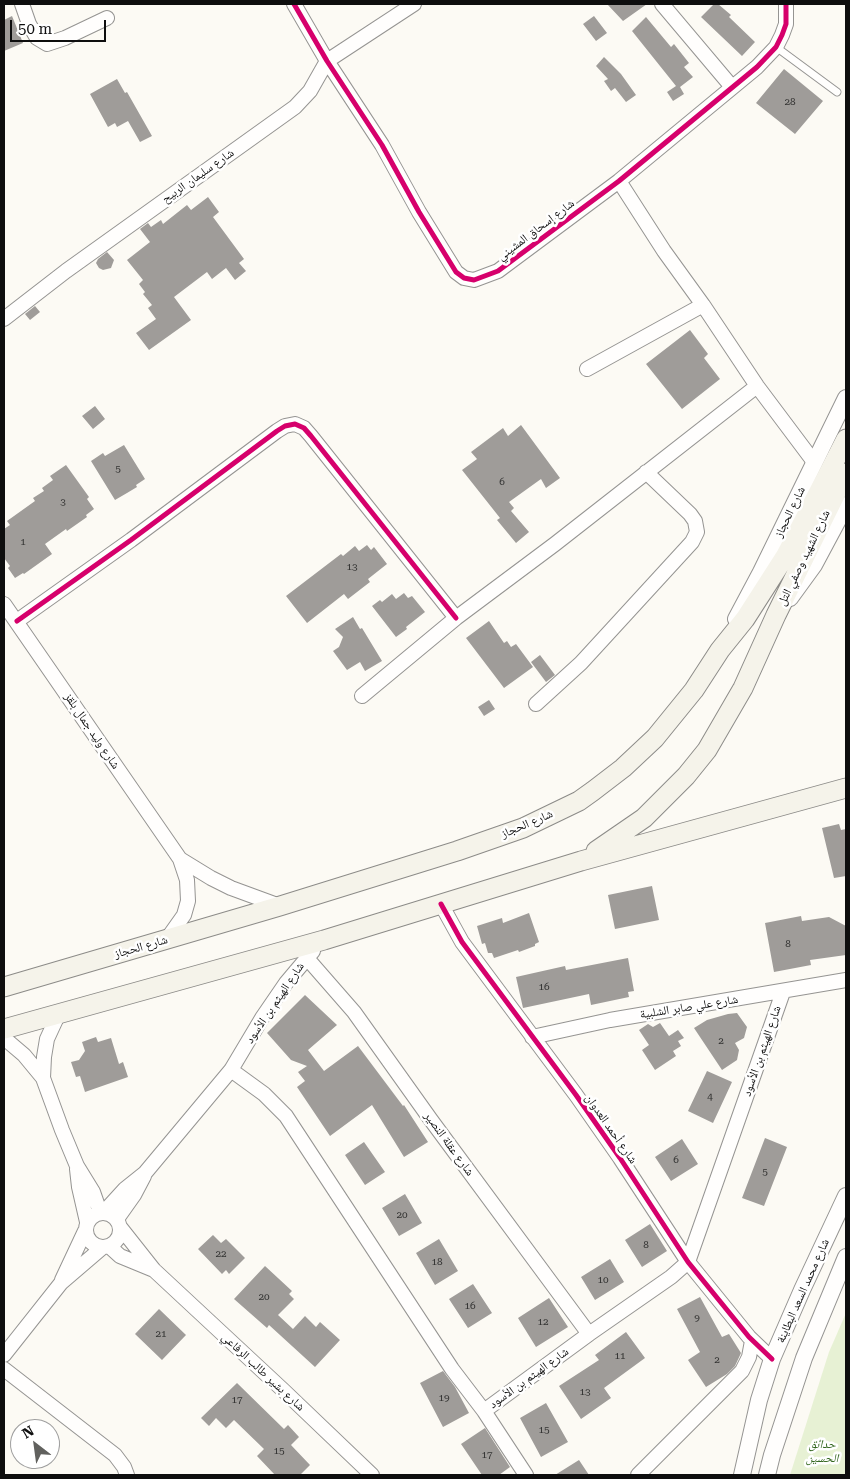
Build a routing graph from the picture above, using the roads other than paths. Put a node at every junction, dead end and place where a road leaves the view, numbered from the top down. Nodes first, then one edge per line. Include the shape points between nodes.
1 (22, 4) edge
2 (294, 4) edge
3 (414, 4) edge
4 (662, 4) edge
5 (786, 4) edge
6 (106, 18) dead end
7 (776, 47) junction
8 (327, 61) junction
9 (732, 87) junction
10 (837, 92) dead end
11 (619, 181) junction
12 (703, 305) junction
13 (6, 314) edge
14 (587, 369) dead end
15 (757, 386) junction
16 (846, 398) edge
17 (846, 439) edge
18 (814, 462) junction
19 (646, 472) junction
20 (839, 487) edge
21 (4, 604) edge
22 (456, 618) junction
23 (16, 621) junction
24 (720, 650) junction
25 (362, 696) dead end
26 (536, 704) dead end
27 (846, 788) edge
28 (180, 859) junction
29 (581, 861) junction
30 (441, 904) junction
31 (280, 906) junction
32 (167, 940) junction
33 (324, 940) junction
34 (306, 957) junction
35 (846, 980) edge
36 (4, 987) edge
37 (783, 992) junction
38 (59, 1013) junction
39 (4, 1029) edge
40 (532, 1037) junction
41 (4, 1038) edge
42 (231, 1070) junction
43 (43, 1078) junction
44 (77, 1166) junction
45 (145, 1173) junction
46 (846, 1196) edge
47 (102, 1212) junction
48 (119, 1223) junction
49 (86, 1227) junction
50 (106, 1247) junction
51 (846, 1257) edge
52 (688, 1262) junction
53 (154, 1270) junction
54 (61, 1283) junction
55 (589, 1334) junction
56 (752, 1341) junction
57 (4, 1356) edge
58 (772, 1359) junction
59 (4, 1370) edge
60 (484, 1411) junction
61 (127, 1475) edge
62 (372, 1475) edge
63 (526, 1475) edge
64 (638, 1475) edge
65 (742, 1475) edge
66 (767, 1475) edge

1 - 6 street via 37,38 47,44
2 - 8 street
3 - 8 street
4 - 9 street
5 - 7 street, شارع إسحاق المشيني via 786,24
7 - 9 street, شارع إسحاق المشيني
7 - 10 lane
8 - 11 street, شارع إسحاق المشيني via 382,145 456,272 464,278 474,280 498,271
8 - 13 street, شارع سليمان الربيح via 310,91 295,107
9 - 11 street, شارع إسحاق المشيني
11 - 12 street
12 - 14 street
12 - 15 street
15 - 18 street
15 - 19 street
16 - 18 street, شارع الحجاز
17 - 20 main road, شارع الشهيد وصفي التل
18 - 24 street, شارع الحجاز
19 - 22 street
19 - 26 street via 690,514 698,532 581,664
20 - 24 main road, شارع الشهيد وصفي التل via 786,555 745,619
20 - 29 main road, شارع الشهيد وصفي التل via 743,688 707,750 644,818
21 - 23 street, شارع وليد جمال بلقز
22 - 23 street via 311,436 295,424 277,431
22 - 25 street
23 - 28 street, شارع وليد جمال بلقز
24 - 31 main road, شارع الحجاز via 694,690 655,738 623,768 578,801 523,828
27 - 29 main road
28 - 31 street, شارع وليد جمال بلقز via 231,888
28 - 32 street, شارع وليد جمال بلقز via 187,880 188,901 184,916
29 - 30 main road
30 - 33 main road
30 - 40 street, شارع أحمد العدوان via 462,942
31 - 32 main road, شارع الحجاز
32 - 36 main road, شارع الحجاز
33 - 34 street, شارع الهيثم بن الأسود
33 - 38 main road
34 - 42 street, شارع الهيثم بن الأسود via 262,1018
34 - 55 street, شارع عقلة النصير via 354,1012
35 - 37 street, شارع علي صابر الشلبية
37 - 40 street, شارع علي صابر الشلبية via 610,1020
37 - 52 street, شارع الهيثم بن الأسود
38 - 39 main road
38 - 43 street via 47,1039
40 - 52 street, شارع أحمد العدوان via 620,1158
41 - 43 street
42 - 45 street, شارع الهيثم بن الأسود
42 - 60 street, شارع الهيثم بن الأسود via 264,1094 286,1116 452,1369
43 - 44 street
44 - 47 street via 94,1192
44 - 49 street
45 - 47 street, شارع الهيثم بن الأسود
45 - 48 street, شارع الهيثم بن الأسود
46 - 58 street, شارع محمد السعد البطاينة
47 - 48 street via 113,1216
47 - 49 street via 90,1217
48 - 50 street via 119,1236
48 - 53 street, شارع بشير طالب الرفاعي
49 - 50 street via 91,1243
49 - 54 street
50 - 53 street, شارع بشير طالب الرفاعي
50 - 54 street
51 - 66 street, شارع محمد السعد البطاينة via 804,1358
52 - 55 street, شارع الهيثم بن الأسود
52 - 56 street, شارع أحمد العدوان
53 - 62 street, شارع بشير طالب الرفاعي
54 - 57 street
55 - 60 street, شارع الهيثم بن الأسود
56 - 58 street, شارع أحمد العدوان
56 - 64 street via 742,1371
58 - 65 street, شارع محمد السعد البطاينة
59 - 61 street via 115,1455
60 - 63 street

